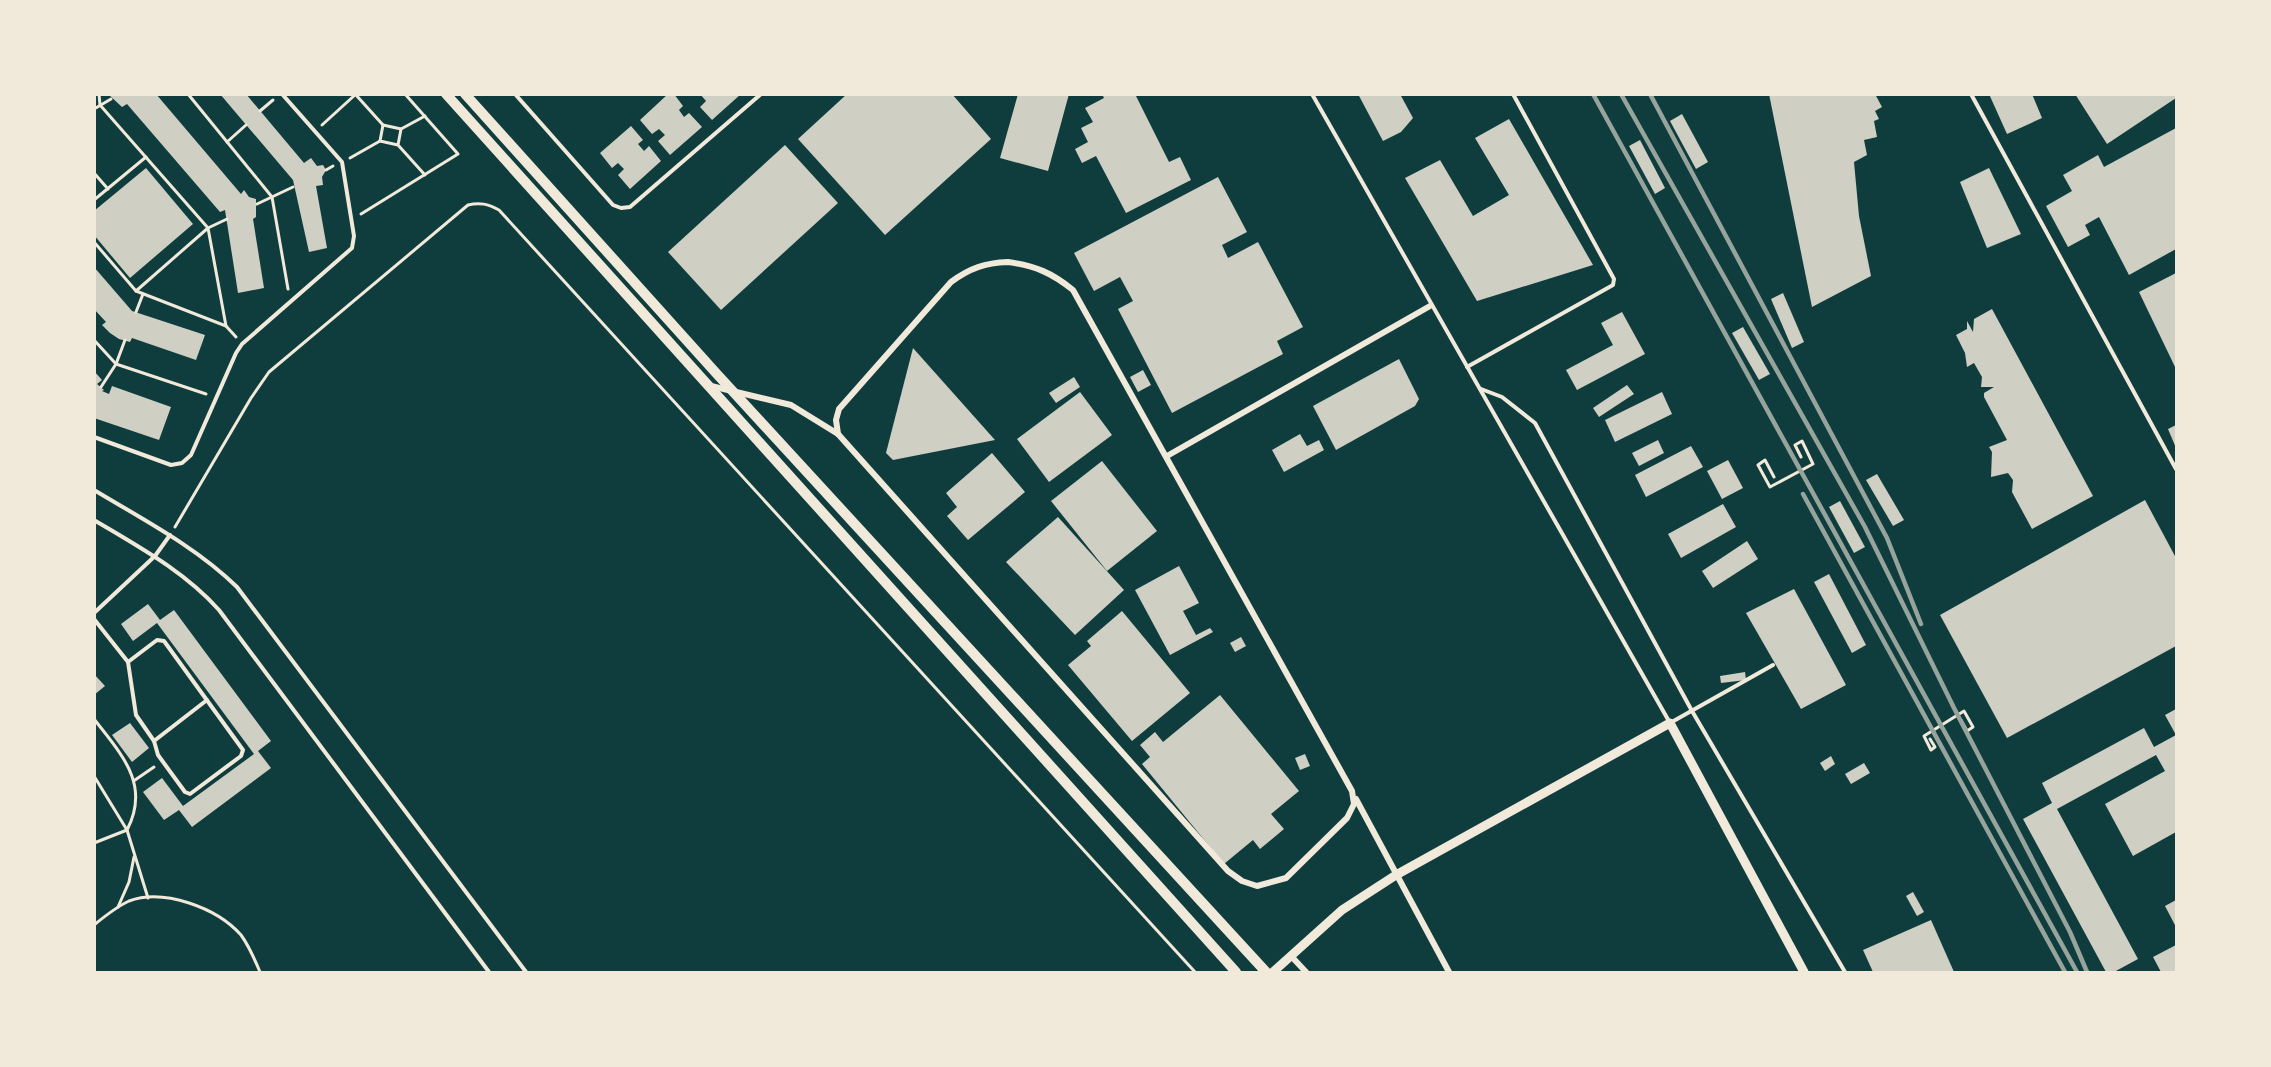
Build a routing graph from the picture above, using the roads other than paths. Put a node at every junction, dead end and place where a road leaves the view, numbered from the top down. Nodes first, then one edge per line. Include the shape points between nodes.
1 (281, 94) edge
2 (446, 94) edge
3 (465, 94) edge
4 (761, 94) edge
5 (1312, 94) edge
6 (1513, 94) edge
7 (1971, 94) edge
8 (516, 95) edge
9 (1430, 306) junction
10 (1467, 368) junction
11 (705, 385) junction
12 (1480, 389) junction
13 (733, 391) junction
14 (838, 434) junction
15 (94, 437) edge
16 (1167, 456) junction
17 (2176, 469) edge
18 (94, 490) edge
19 (94, 520) edge
20 (170, 535) junction
21 (155, 556) junction
22 (94, 613) edge
23 (94, 619) edge
24 (128, 662) junction
25 (1773, 665) dead end
26 (207, 700) junction
27 (1692, 711) junction
28 (1670, 723) junction
29 (154, 741) junction
30 (1352, 791) junction
31 (1396, 876) junction
32 (1291, 956) junction
33 (489, 972) edge
34 (526, 972) edge
35 (1236, 972) edge
36 (1266, 972) edge
37 (1273, 972) edge
38 (1306, 972) edge
39 (1449, 972) edge
40 (1804, 972) edge
41 (1845, 972) edge

1 - 15 lane via 342,162 352,248 242,344 191,455 182,463 171,465
2 - 11 main road
3 - 13 main road
4 - 8 lane via 630,207 621,208 614,205
5 - 9 lane
6 - 10 lane via 1614,285
7 - 17 lane
9 - 10 lane
9 - 16 street
10 - 12 lane
11 - 13 street
11 - 35 main road
12 - 27 lane via 1502,397 1535,423
12 - 28 lane
13 - 14 street via 791,405
13 - 36 main road
14 - 16 street via 839,409 951,282 985,264 1008,262 1035,266 1073,290
14 - 30 street via 1228,871 1242,881 1257,886 1286,878 1347,818 1354,804
16 - 30 street
18 - 20 lane
19 - 21 lane
20 - 21 lane
20 - 34 lane via 217,567 254,606
21 - 22 lane
21 - 33 lane via 197,587 231,624
23 - 24 lane
24 - 26 lane via 162,640
24 - 29 lane via 136,715
25 - 27 lane
26 - 29 lane
26 - 29 lane via 243,754 190,794 163,761
27 - 28 lane
27 - 41 lane
28 - 31 street
28 - 40 street
30 - 31 street
31 - 32 street via 1342,910
31 - 39 street
32 - 37 street
32 - 38 street

